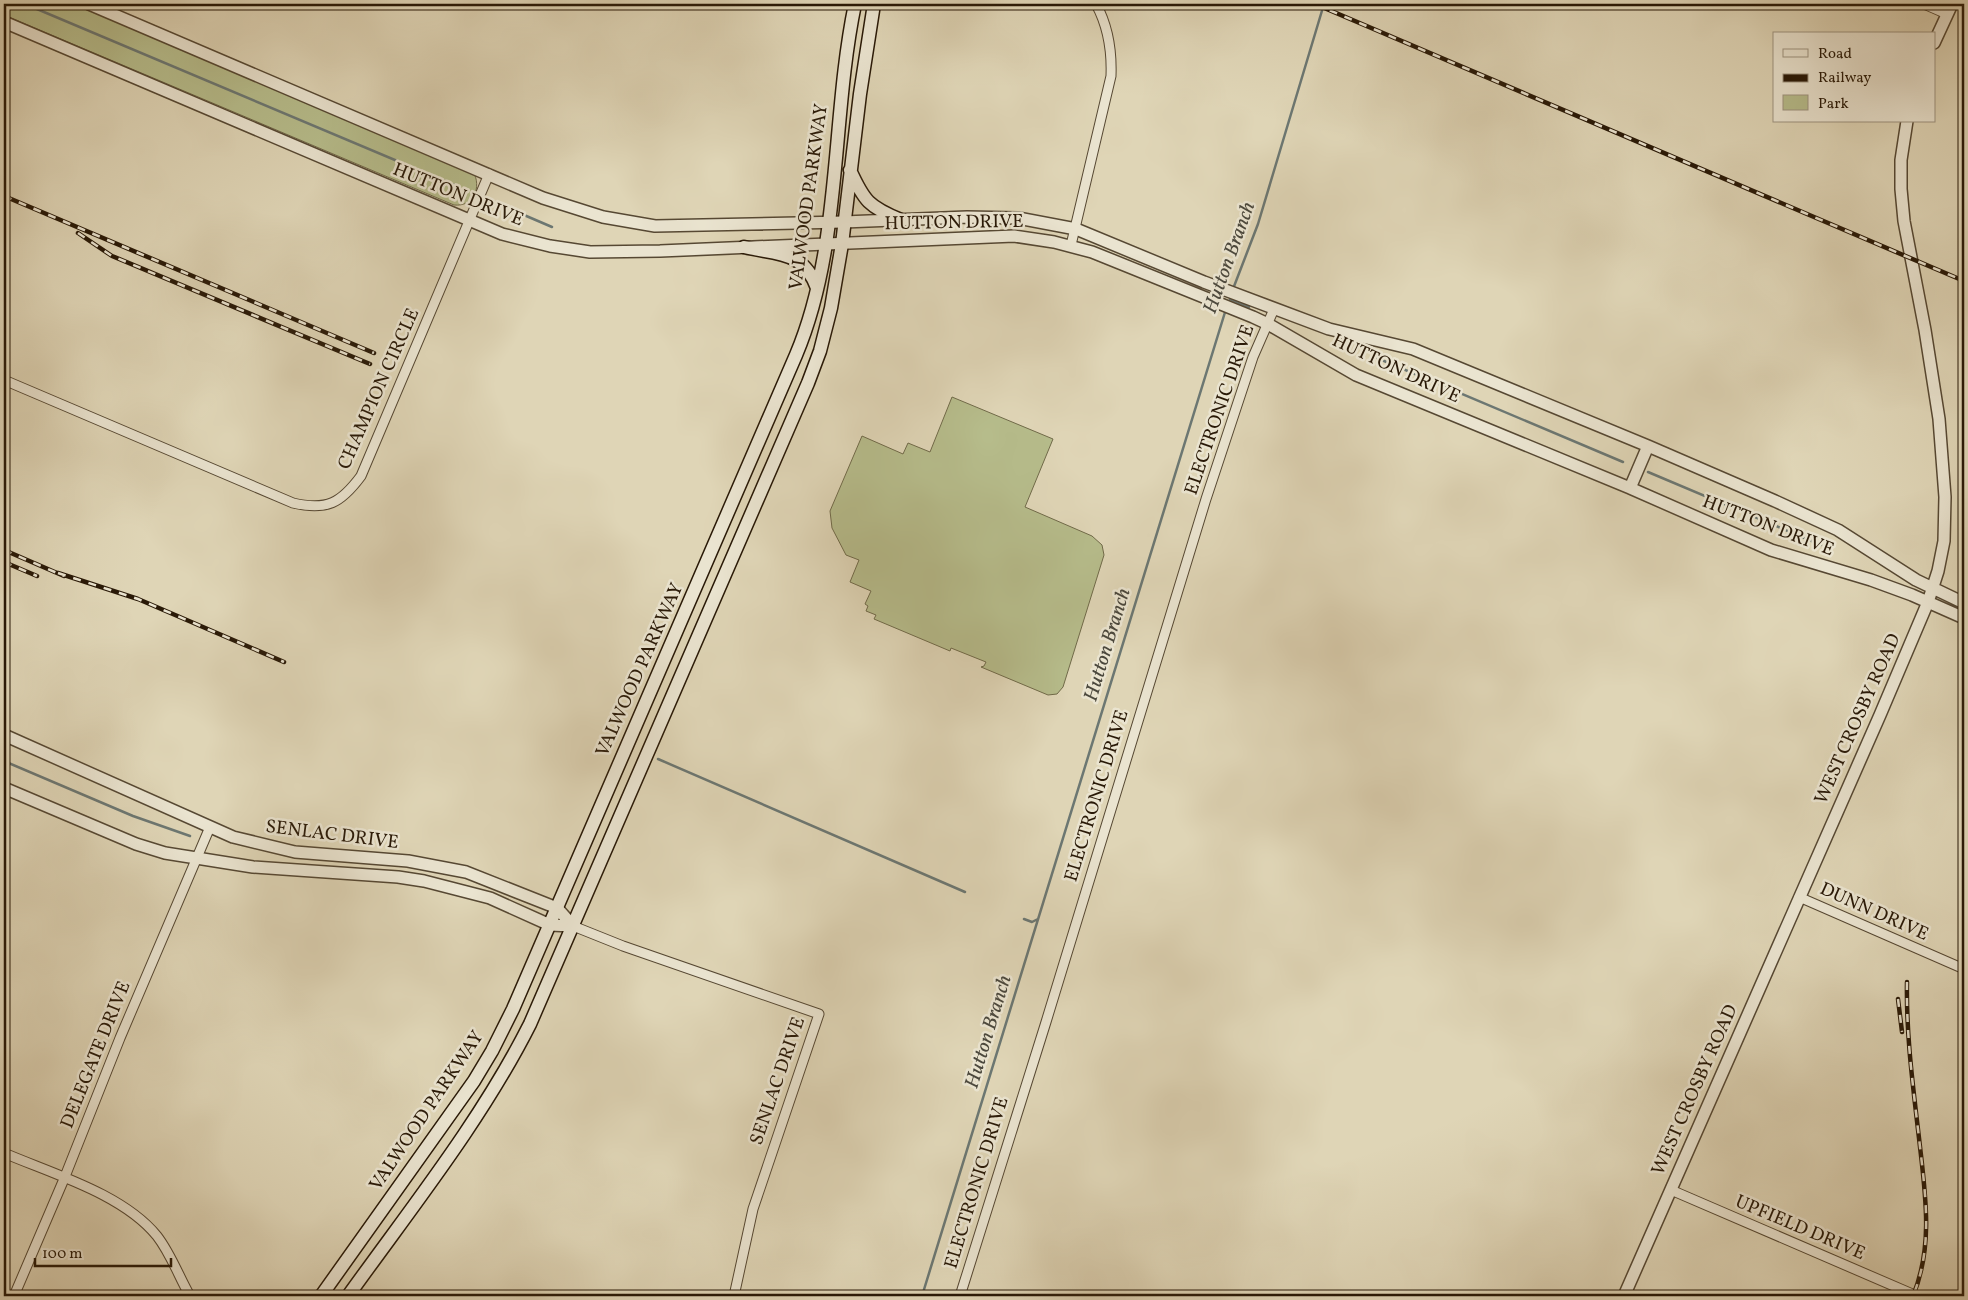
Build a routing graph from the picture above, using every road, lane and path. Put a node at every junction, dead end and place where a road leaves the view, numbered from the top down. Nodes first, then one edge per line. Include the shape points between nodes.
1 (89, 4) edge
2 (855, 4) edge
3 (874, 4) edge
4 (1096, 4) edge
5 (1924, 4) edge
6 (1949, 9) edge
7 (4, 22) edge
8 (1936, 38) edge
9 (1907, 122) edge
10 (850, 169) junction
11 (489, 174) junction
12 (470, 220) junction
13 (901, 220) junction
14 (828, 222) junction
15 (844, 222) junction
16 (1076, 229) junction
17 (842, 244) junction
18 (825, 245) junction
19 (1071, 246) junction
20 (744, 247) junction
21 (818, 288) junction
22 (1274, 309) junction
23 (1268, 324) junction
24 (4, 380) edge
25 (1648, 446) junction
26 (1630, 488) junction
27 (736, 496) junction
28 (756, 504) junction
29 (1932, 589) junction
30 (1928, 602) junction
31 (1964, 602) edge
32 (1964, 618) edge
33 (635, 732) junction
34 (4, 735) edge
35 (654, 740) junction
36 (4, 788) edge
37 (210, 827) junction
38 (195, 858) junction
39 (399, 861) junction
40 (398, 877) junction
41 (1799, 896) junction
42 (557, 908) junction
43 (550, 925) junction
44 (573, 926) junction
45 (1964, 969) edge
46 (492, 1051) junction
47 (511, 1061) junction
48 (4, 1154) edge
49 (64, 1178) junction
50 (1670, 1190) junction
51 (390, 1201) junction
52 (408, 1213) junction
53 (14, 1296) edge
54 (190, 1296) edge
55 (321, 1296) edge
56 (348, 1296) edge
57 (734, 1296) edge
58 (960, 1296) edge
59 (1624, 1296) edge
60 (1917, 1296) edge

1 - 11 street, HUTTON DRIVE
2 - 14 main road, VALWOOD PARKWAY
3 - 10 main road, VALWOOD PARKWAY
4 - 16 street via 1108,34 1111,68
5 - 6 street
6 - 8 street
7 - 12 street, HUTTON DRIVE
9 - 29 street, WEST CROSBY ROAD via 1901,160 1904,221 1939,419 1945,496 1944,541
10 - 13 main road via 869,204
10 - 15 main road, VALWOOD PARKWAY
11 - 12 street, CHAMPION CIRCLE
11 - 14 street, HUTTON DRIVE via 543,198 603,218 655,226
12 - 20 street, HUTTON DRIVE via 502,234 590,252
12 - 24 street, CHAMPION CIRCLE via 361,476 348,494 333,504 310,507 293,503
13 - 15 street, HUTTON DRIVE
13 - 16 street, HUTTON DRIVE via 1018,218
14 - 15 street, HUTTON DRIVE
14 - 18 main road, VALWOOD PARKWAY
15 - 17 main road, VALWOOD PARKWAY
16 - 19 street
16 - 22 street, HUTTON DRIVE
17 - 18 street, HUTTON DRIVE
17 - 19 street, HUTTON DRIVE via 1014,236
17 - 28 main road, VALWOOD PARKWAY via 820,351
18 - 20 street, HUTTON DRIVE
18 - 21 main road, VALWOOD PARKWAY
19 - 23 street, HUTTON DRIVE
20 - 21 main road via 793,258 805,265
21 - 27 main road, VALWOOD PARKWAY via 802,342
22 - 23 street, ELECTRONIC DRIVE
22 - 25 street, HUTTON DRIVE via 1329,329 1413,349
23 - 26 street, HUTTON DRIVE via 1356,374
23 - 58 street, ELECTRONIC DRIVE via 1253,357 1206,499
25 - 26 street
25 - 29 street, HUTTON DRIVE via 1838,530
26 - 30 street, HUTTON DRIVE via 1771,550 1871,580
27 - 28 main road
27 - 33 main road, VALWOOD PARKWAY
28 - 35 main road, VALWOOD PARKWAY
29 - 30 street, WEST CROSBY ROAD
29 - 31 street, HUTTON DRIVE
30 - 32 street, HUTTON DRIVE
30 - 41 street, WEST CROSBY ROAD
33 - 35 main road
33 - 42 main road, VALWOOD PARKWAY
34 - 37 street, SENLAC DRIVE
35 - 44 main road, VALWOOD PARKWAY
36 - 38 street, SENLAC DRIVE via 136,844
37 - 38 street, DELEGATE DRIVE
37 - 39 street, SENLAC DRIVE via 233,837 295,852
38 - 40 street, SENLAC DRIVE via 253,867
38 - 49 street, DELEGATE DRIVE
39 - 40 street
39 - 42 street, SENLAC DRIVE via 466,872
40 - 43 street, SENLAC DRIVE via 490,898
41 - 45 street, DUNN DRIVE
41 - 50 street, WEST CROSBY ROAD
42 - 43 main road, VALWOOD PARKWAY
42 - 44 street, SENLAC DRIVE
43 - 44 street, SENLAC DRIVE
43 - 46 main road, VALWOOD PARKWAY
44 - 47 main road, VALWOOD PARKWAY
44 - 57 street, SENLAC DRIVE via 819,1014 752,1210
46 - 47 main road
46 - 51 main road, VALWOOD PARKWAY
47 - 52 main road, VALWOOD PARKWAY
48 - 49 street
49 - 53 street, DELEGATE DRIVE
49 - 54 street via 117,1203 146,1224 162,1243
50 - 59 street, WEST CROSBY ROAD
50 - 60 street, UPFIELD DRIVE
51 - 52 main road
51 - 55 main road, VALWOOD PARKWAY
52 - 56 main road, VALWOOD PARKWAY

